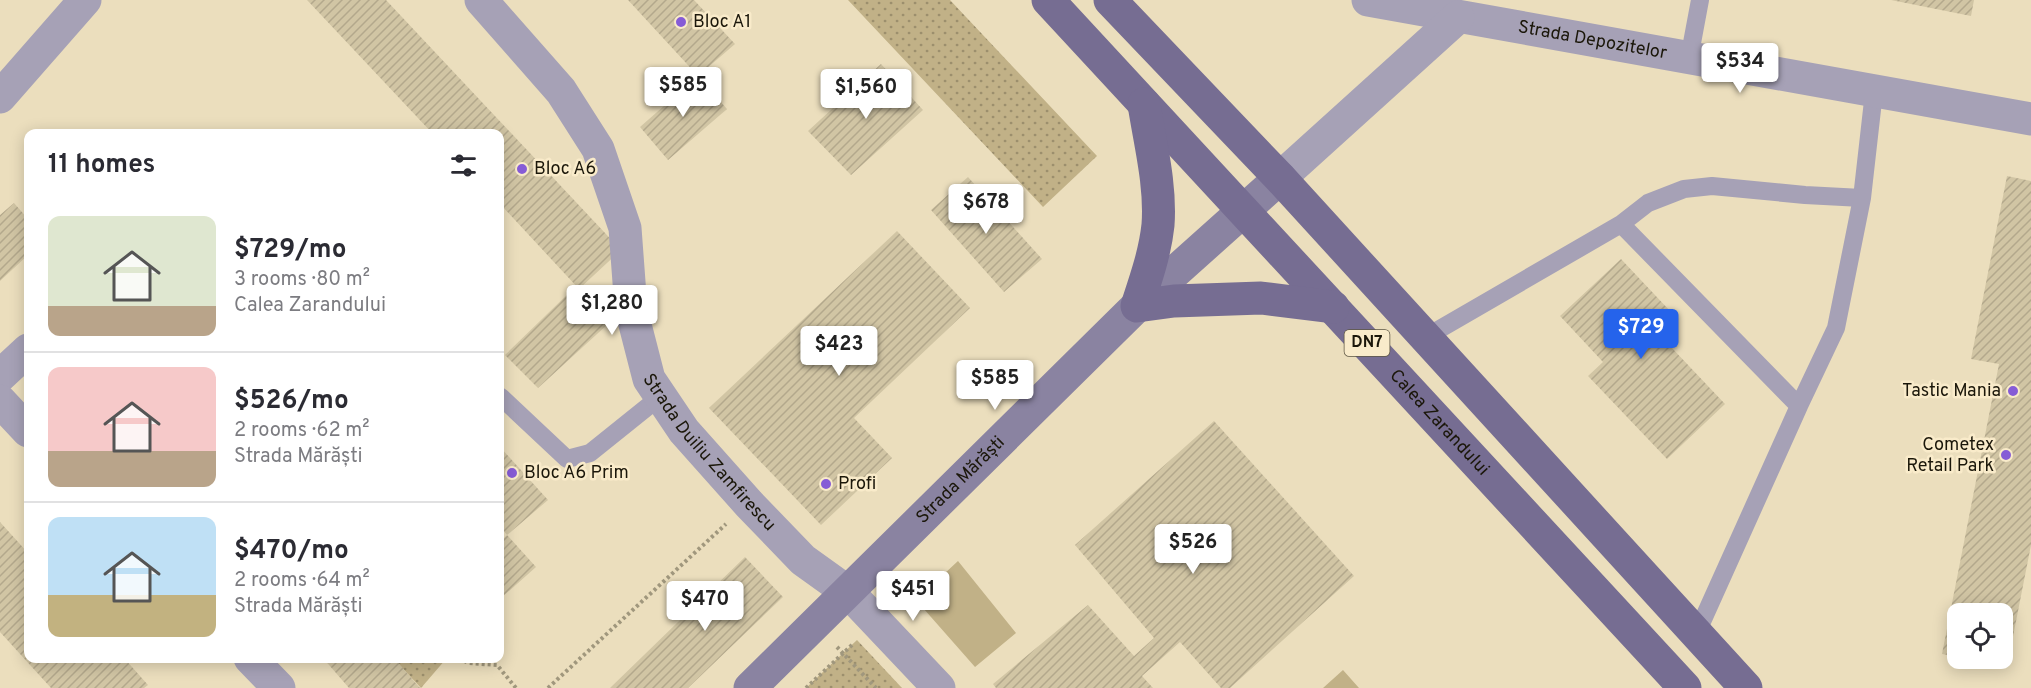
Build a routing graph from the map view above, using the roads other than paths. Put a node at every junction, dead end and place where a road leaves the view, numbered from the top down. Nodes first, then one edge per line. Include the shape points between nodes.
1 (85, 0) edge
2 (480, 0) edge
3 (1048, 0) edge
4 (1110, 0) edge
5 (1368, 0) edge
6 (1700, 0) edge
7 (1458, 17) junction
8 (1689, 59) junction
9 (1875, 92) junction
10 (0, 97) edge
11 (1144, 104) junction
12 (2031, 119) edge
13 (1280, 178) junction
14 (1862, 198) junction
15 (1243, 211) junction
16 (1621, 224) junction
17 (1137, 306) junction
18 (1333, 307) junction
19 (1426, 338) junction
20 (24, 354) edge
21 (0, 376) edge
22 (661, 396) junction
23 (504, 400) edge
24 (0, 401) edge
25 (1799, 406) junction
26 (24, 427) edge
27 (849, 593) junction
28 (1696, 635) junction
29 (255, 663) edge
30 (279, 688) edge
31 (750, 688) edge
32 (939, 688) edge
33 (1685, 688) edge
34 (1746, 688) edge

1 - 10 street
2 - 22 street, Strada Duiliu Zamfirescu via 561,91 598,149 625,228 631,309 649,379
3 - 11 main road, Calea Zarandului / DN7
4 - 13 main road, DN7
5 - 7 street, Strada Depozitelor
6 - 8 lane
7 - 8 street, Strada Depozitelor
7 - 13 street
8 - 9 street, Strada Depozitelor
9 - 12 street, Strada Depozitelor
9 - 14 lane
11 - 15 main road, Calea Zarandului / DN7
11 - 17 main road via 1158,223 1153,257
13 - 15 main road, Strada Mărăști
13 - 19 main road, DN7
14 - 16 lane via 1712,186 1648,203
14 - 25 lane via 1836,328
15 - 17 main road, Strada Mărăști
15 - 18 main road, Calea Zarandului / DN7
16 - 19 lane
16 - 25 lane
17 - 18 main road via 1261,298
17 - 27 main road, Strada Mărăști
18 - 33 main road, Calea Zarandului / DN7
19 - 28 main road, DN7
20 - 21 street
22 - 23 lane via 590,453 567,459
22 - 27 street, Strada Duiliu Zamfirescu via 684,431 748,504 803,560
24 - 26 street
25 - 28 lane
27 - 31 main road, Strada Mărăști
27 - 32 street, Strada Duiliu Zamfirescu
28 - 34 main road, DN7
29 - 30 street

